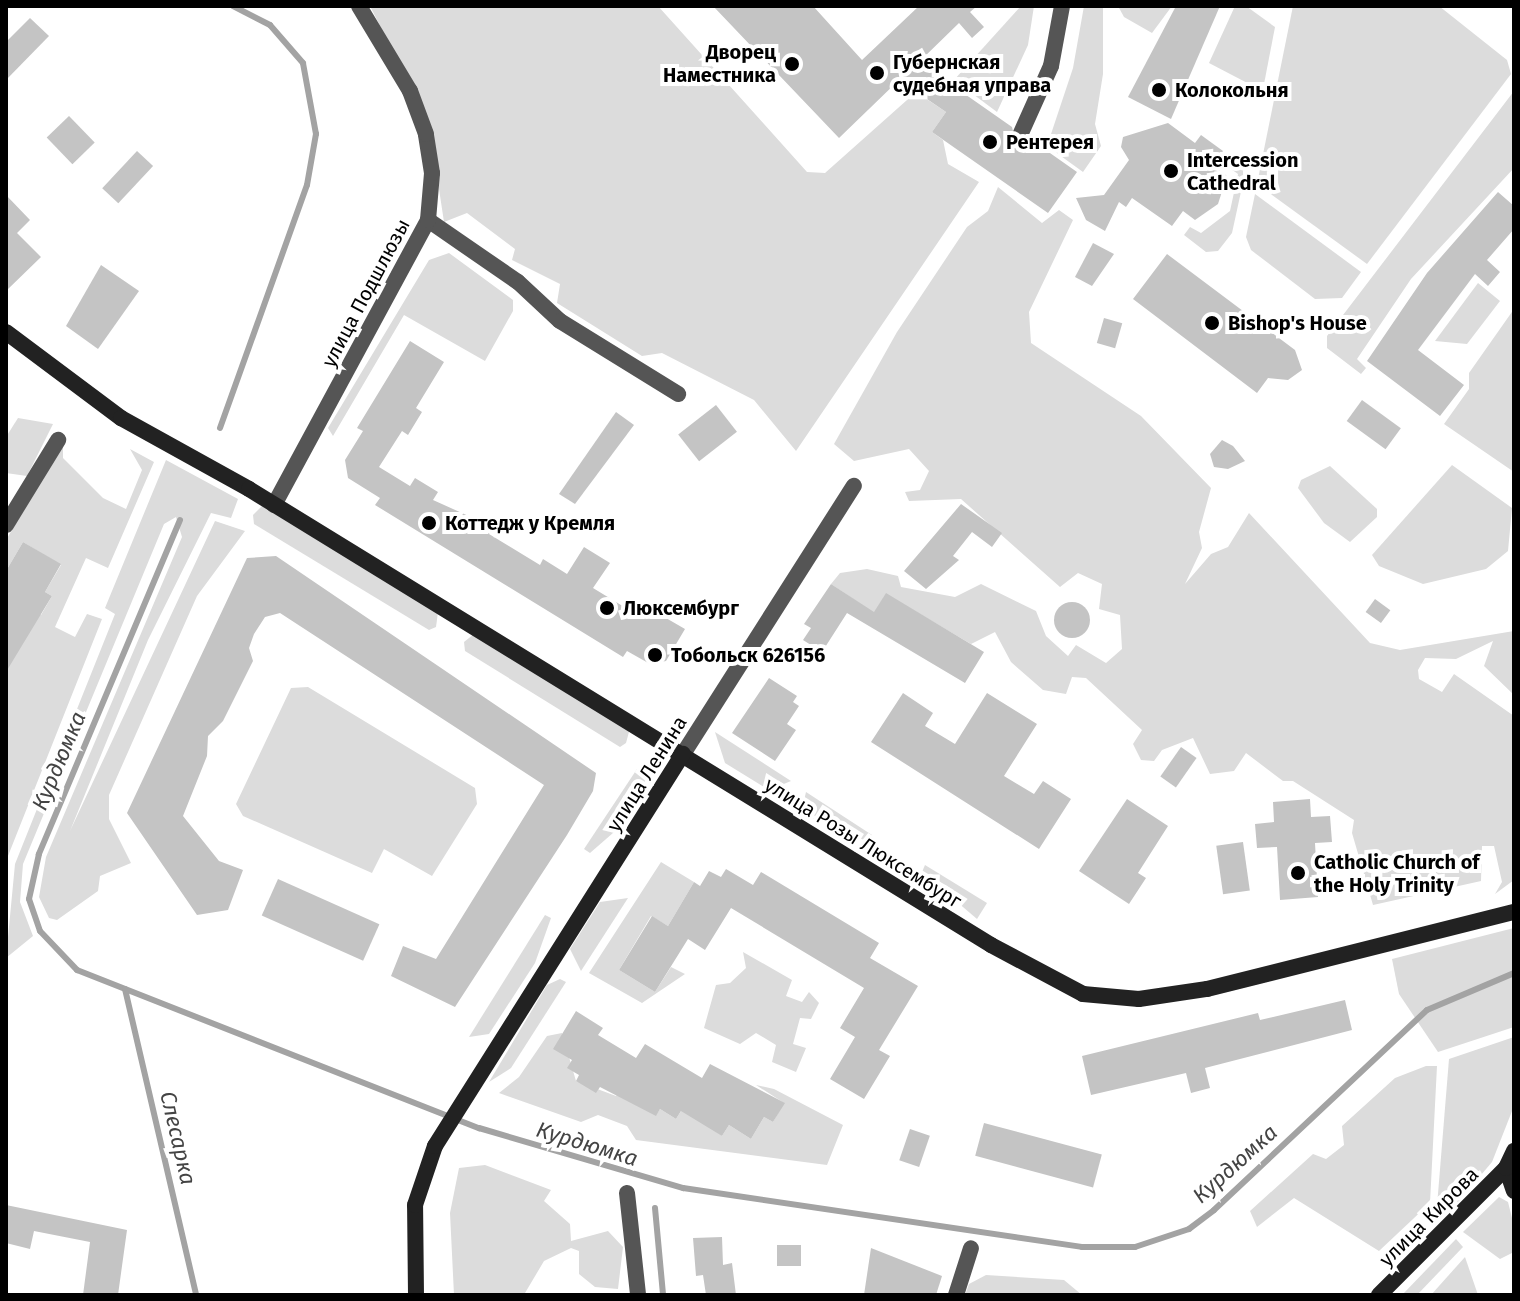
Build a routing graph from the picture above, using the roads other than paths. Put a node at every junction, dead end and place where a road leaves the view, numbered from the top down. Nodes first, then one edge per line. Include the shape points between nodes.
1 (359, 6) edge
2 (1062, 6) edge
3 (1021, 133) dead end
4 (428, 220) junction
5 (6, 332) edge
6 (678, 394) dead end
7 (58, 440) dead end
8 (854, 486) dead end
9 (274, 505) junction
10 (6, 525) edge
11 (683, 754) junction
12 (1513, 913) edge
13 (1514, 1151) edge
14 (1506, 1168) junction
15 (1514, 1191) edge
16 (627, 1193) dead end
17 (971, 1248) dead end
18 (416, 1295) edge
19 (638, 1295) edge
20 (956, 1295) edge
21 (1379, 1295) edge

1 - 4 street, улица Подшлюзы via 410,91 426,134 432,173
2 - 3 street via 1051,66
4 - 6 street via 518,282 560,321
4 - 9 street, улица Подшлюзы
5 - 9 main road, улица Розы Люксембург via 85,395
7 - 10 street
8 - 11 street, улица Ленина
9 - 11 main road, улица Розы Люксембург
11 - 12 main road, улица Розы Люксембург via 1040,974 1083,994 1139,999 1207,989
11 - 18 main road, улица Ленина via 435,1146 415,1205
13 - 14 main road, улица Кирова
14 - 15 main road
14 - 21 main road, улица Кирова
16 - 19 street
17 - 20 street

